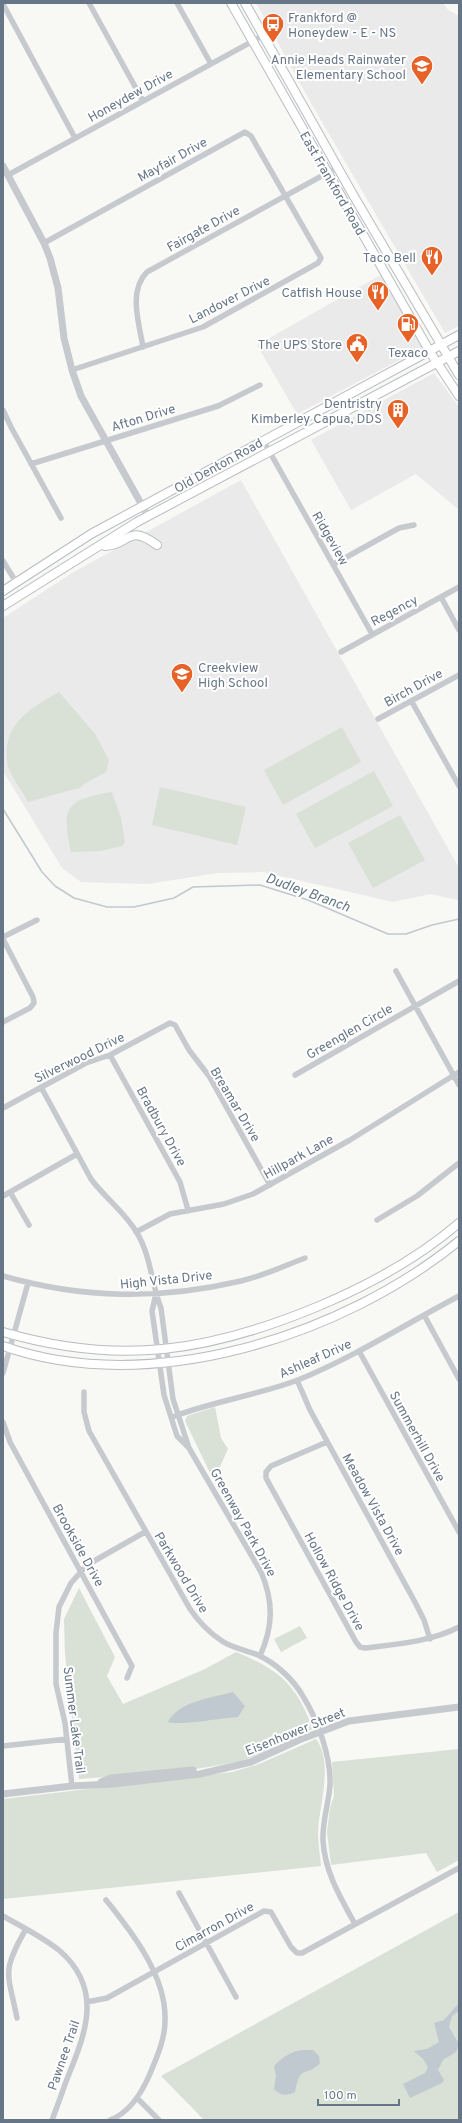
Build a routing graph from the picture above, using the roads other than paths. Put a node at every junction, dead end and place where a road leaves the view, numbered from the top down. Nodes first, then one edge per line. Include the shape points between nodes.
1 (90, 3) edge
2 (177, 3) edge
3 (231, 3) edge
4 (245, 3) edge
5 (3, 6) edge
6 (262, 36) junction
7 (252, 42) junction
8 (211, 64) junction
9 (143, 101) junction
10 (75, 138) junction
11 (3, 166) edge
12 (338, 167) junction
13 (328, 173) junction
14 (8, 175) junction
15 (286, 195) junction
16 (44, 242) junction
17 (398, 272) junction
18 (388, 278) junction
19 (459, 335) edge
20 (441, 344) junction
21 (144, 346) junction
22 (459, 350) edge
23 (430, 352) junction
24 (448, 356) junction
25 (437, 362) junction
26 (72, 370) junction
27 (459, 375) edge
28 (260, 385) dead end
29 (459, 396) edge
30 (330, 405) junction
31 (3, 410) edge
32 (336, 417) junction
33 (106, 440) junction
34 (263, 440) junction
35 (270, 452) junction
36 (31, 464) junction
37 (143, 506) junction
38 (148, 516) junction
39 (61, 518) dead end
40 (414, 525) dead end
41 (157, 544) dead end
42 (100, 546) junction
43 (3, 561) edge
44 (334, 564) junction
45 (16, 582) junction
46 (459, 587) edge
47 (3, 591) edge
48 (440, 597) junction
49 (3, 606) edge
50 (459, 630) edge
51 (372, 634) junction
52 (341, 652) dead end
53 (459, 675) edge
54 (412, 702) junction
55 (378, 719) dead end
56 (459, 786) edge
57 (37, 920) dead end
58 (3, 938) edge
59 (396, 971) dead end
60 (459, 981) edge
61 (415, 1006) junction
62 (3, 1022) edge
63 (164, 1024) joint
64 (110, 1055) junction
65 (459, 1072) edge
66 (295, 1075) dead end
67 (453, 1075) junction
68 (459, 1085) edge
69 (40, 1087) junction
70 (3, 1108) edge
71 (77, 1154) junction
72 (459, 1163) edge
73 (270, 1185) junction
74 (10, 1192) junction
75 (3, 1196) edge
76 (188, 1210) junction
77 (377, 1220) dead end
78 (459, 1223) edge
79 (29, 1225) dead end
80 (136, 1232) junction
81 (459, 1241) edge
82 (305, 1258) dead end
83 (3, 1276) edge
84 (28, 1283) junction
85 (156, 1294) junction
86 (459, 1296) edge
87 (424, 1315) junction
88 (3, 1332) edge
89 (14, 1335) junction
90 (6, 1348) edge
91 (162, 1350) junction
92 (359, 1351) junction
93 (168, 1363) junction
94 (160, 1364) junction
95 (3, 1373) edge
96 (459, 1378) edge
97 (297, 1380) junction
98 (84, 1392) dead end
99 (178, 1415) junction
100 (170, 1418) junction
101 (3, 1422) edge
102 (327, 1442) junction
103 (189, 1448) junction
104 (145, 1532) junction
105 (459, 1532) edge
106 (80, 1571) junction
107 (459, 1627) edge
108 (430, 1639) junction
109 (260, 1656) junction
110 (127, 1678) dead end
111 (459, 1708) edge
112 (319, 1732) junction
113 (67, 1739) junction
114 (3, 1746) edge
115 (72, 1786) junction
116 (3, 1794) edge
117 (459, 1868) edge
118 (179, 1893) dead end
119 (106, 1900) dead end
120 (3, 1916) edge
121 (354, 1924) junction
122 (26, 1929) junction
123 (207, 1942) junction
124 (153, 1972) junction
125 (236, 1997) dead end
126 (87, 2002) junction
127 (17, 2018) dead end
128 (137, 2098) junction
129 (52, 2120) edge
130 (110, 2120) edge
131 (159, 2120) edge

1 - 9 street
2 - 8 street
3 - 7 main road, East Frankford Road
4 - 6 main road, East Frankford Road
5 - 10 street
6 - 7 street, Honeydew Drive
6 - 12 main road, East Frankford Road
7 - 8 street, Honeydew Drive
7 - 13 main road, East Frankford Road
8 - 9 street, Honeydew Drive
9 - 10 street, Honeydew Drive
10 - 14 street, Honeydew Drive
11 - 14 street
12 - 13 street, Fairgate Drive
12 - 17 main road, East Frankford Road
13 - 15 street, Fairgate Drive
13 - 18 main road, East Frankford Road
14 - 16 street
15 - 16 street, Mayfair Drive via 251,136 245,132
15 - 21 street, Fairgate Drive via 153,268 144,276 136,296
15 - 21 street, Landover Drive via 321,258 318,263 209,324
16 - 26 street via 58,288 64,338
17 - 18 main road
17 - 20 main road, East Frankford Road
18 - 23 main road, East Frankford Road
19 - 20 main road, Old Denton Road
20 - 23 main road, Old Denton Road
20 - 24 main road, East Frankford Road
21 - 26 street, Landover Drive
22 - 24 main road, Old Denton Road
23 - 25 main road, East Frankford Road
23 - 30 main road, Old Denton Road
24 - 25 main road, Old Denton Road
24 - 27 main road, East Frankford Road
25 - 29 main road, East Frankford Road
25 - 32 main road, Old Denton Road
26 - 33 street via 80,396
28 - 33 street, Afton Drive via 218,406
30 - 32 main road
30 - 34 main road, Old Denton Road
31 - 36 street
32 - 35 main road, Old Denton Road
33 - 36 street, Afton Drive
33 - 37 street
34 - 35 street, Ridgeview
34 - 37 main road, Old Denton Road
35 - 38 main road, Old Denton Road
35 - 44 street, Ridgeview
36 - 39 street
37 - 38 street
37 - 45 main road, Old Denton Road via 91,534
38 - 42 main road, Old Denton Road
40 - 44 street via 399,528
41 - 42 main road via 138,534 107,546
42 - 49 main road, Old Denton Road
43 - 45 street
44 - 51 street, Ridgeview
45 - 47 main road, Old Denton Road
46 - 48 street, Regency
48 - 50 street
48 - 51 street, Regency
51 - 52 street, Regency
53 - 54 street, Birch Drive
54 - 55 street, Birch Drive
54 - 56 street
57 - 58 street
58 - 62 street via 34,998 30,1008
59 - 61 street
60 - 61 street, Greenglen Circle
61 - 66 street, Greenglen Circle
61 - 67 street
63 - 64 street, Silverwood Drive
63 - 73 street, Breamar Drive via 175,1025 189,1050 209,1076
64 - 69 street, Silverwood Drive via 86,1063
64 - 76 street, Bradbury Drive via 180,1182
65 - 67 street, Hillpark Lane
67 - 68 street
67 - 73 street, Hillpark Lane via 350,1140
69 - 70 street, Silverwood Drive
69 - 71 street, Greenway Park Drive
71 - 74 street
71 - 80 street, Greenway Park Drive via 99,1190 124,1215
72 - 77 street via 417,1196
73 - 76 street, Hillpark Lane via 242,1199
74 - 75 street
74 - 79 street
76 - 80 street, Hillpark Lane via 170,1214
78 - 91 main road via 438,1241 399,1266 334,1300 256,1331 217,1341
80 - 85 street, Greenway Park Drive via 150,1261
81 - 93 main road via 421,1269 329,1318 230,1353
82 - 85 street, High Vista Drive via 242,1281
83 - 84 street, High Vista Drive
84 - 85 street, High Vista Drive via 113,1295
84 - 89 street
85 - 91 street, Greenway Park Drive via 161,1308
85 - 91 street, Greenway Park Drive via 152,1311
86 - 87 street, Ashleaf Drive
87 - 92 street, Ashleaf Drive
87 - 96 street
88 - 89 main road
89 - 90 street
89 - 91 main road via 78,1348
90 - 94 main road via 73,1361 122,1365
90 - 95 street
91 - 93 street, Greenway Park Drive
91 - 94 street, Greenway Park Drive
92 - 97 street, Ashleaf Drive
92 - 105 street, Summerhill Drive
93 - 94 main road
93 - 99 street, Greenway Park Drive
94 - 100 street, Greenway Park Drive
97 - 99 street, Ashleaf Drive via 259,1393 197,1407
97 - 102 street, Meadow Vista Drive via 303,1397
98 - 104 street, Parkwood Drive via 84,1412 89,1431
99 - 100 street, Ashleaf Drive
99 - 103 street, Greenway Park Drive
100 - 103 street, Greenway Park Drive via 177,1436
101 - 106 street, Brookside Drive via 10,1442
102 - 108 street, Meadow Vista Drive via 416,1604
102 - 108 street, Hollow Ridge Drive via 271,1466 266,1472 266,1478 360,1647
103 - 109 street, Greenway Park Drive via 267,1585 271,1614 266,1643
104 - 106 street, Summer Lake Trail
104 - 109 street, Parkwood Drive via 199,1622 223,1642
106 - 110 street, Brookside Drive via 132,1666
106 - 113 street, Summer Lake Trail via 63,1595 56,1633 56,1684
107 - 108 street, Hollow Ridge Drive
109 - 112 street, Parkwood Drive via 287,1675 299,1689 311,1710
111 - 112 street, Eisenhower Street via 365,1718
112 - 115 street, Eisenhower Street via 251,1762 212,1771 197,1770 111,1778 97,1784
112 - 121 street, Parkwood Drive via 326,1752 330,1783 323,1828 325,1859 331,1881
113 - 114 street
113 - 115 street, Summer Lake Trail
115 - 116 street, Eisenhower Street
117 - 121 street, Cimarron Drive
118 - 123 street
119 - 124 street via 130,1931
120 - 122 street, Pawnee Trail
121 - 123 street, Cimarron Drive via 302,1954 291,1948 268,1910
122 - 126 street, Pawnee Trail via 51,1944 77,1970
122 - 127 street via 13,1951 8,1966 9,1989
123 - 124 street, Cimarron Drive
123 - 125 street
124 - 126 street, Cimarron Drive via 107,1998
124 - 128 street via 164,2001 164,2030 151,2071
126 - 129 street, Pawnee Trail via 85,2029
128 - 130 street via 121,2114
128 - 131 street

